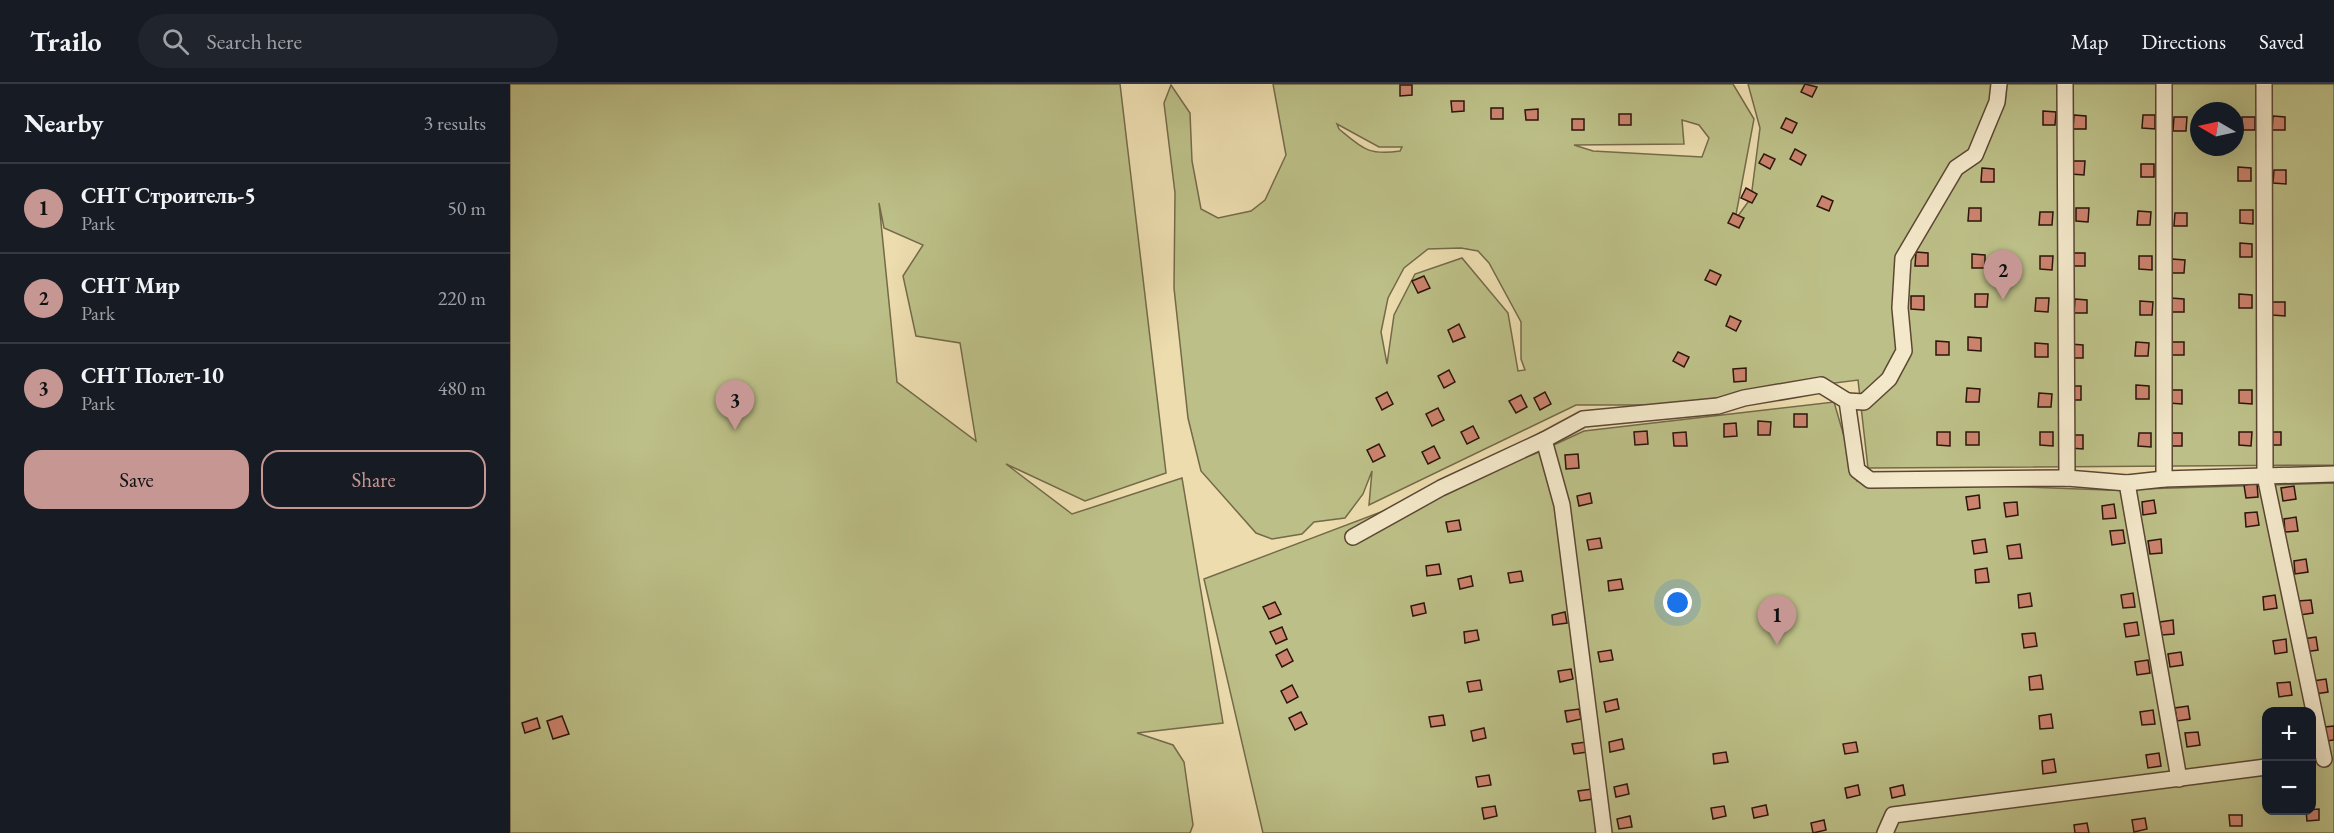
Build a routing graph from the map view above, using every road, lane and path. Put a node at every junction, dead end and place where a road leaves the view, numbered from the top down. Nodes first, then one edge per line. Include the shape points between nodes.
1 (1999, 84) edge
2 (2065, 84) edge
3 (2164, 84) edge
4 (2264, 84) edge
5 (1847, 401) junction
6 (1544, 440) junction
7 (2334, 474) edge
8 (2265, 476) junction
9 (2067, 478) junction
10 (2164, 479) junction
11 (2127, 483) junction
12 (1353, 537) dead end
13 (2323, 759) edge
14 (2262, 768) edge
15 (2179, 779) junction
16 (1604, 833) edge
17 (1885, 833) edge

1 - 5 street via 1997,102 1975,155 1956,168 1903,258 1900,308 1904,351 1889,379 1864,402
2 - 9 street
3 - 10 street
4 - 8 street
5 - 6 street via 1821,385 1718,406 1583,419
5 - 9 street via 1857,470 1870,480
6 - 12 street via 1442,488
6 - 16 street via 1562,505
7 - 8 street
8 - 10 street
8 - 13 street
9 - 11 street
10 - 11 street
11 - 15 street
14 - 15 street
15 - 17 street via 1893,815

